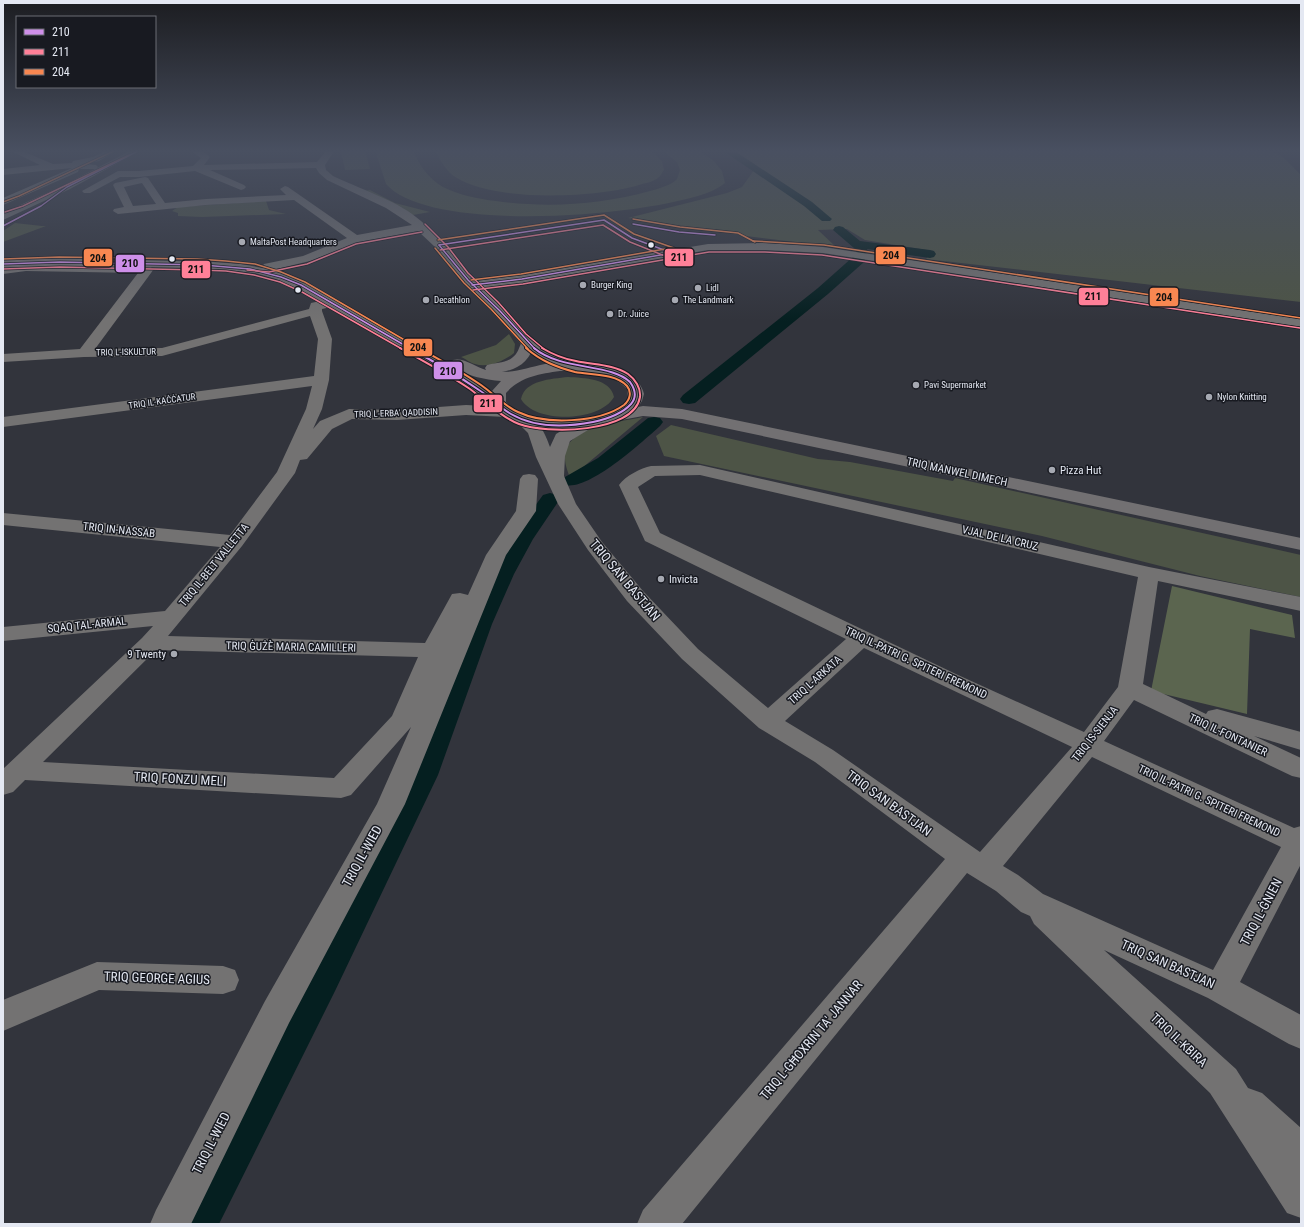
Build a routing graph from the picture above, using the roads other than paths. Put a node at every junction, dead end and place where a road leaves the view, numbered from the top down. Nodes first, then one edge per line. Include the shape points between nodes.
1 (24, 207) edge
2 (39, 207) edge
3 (151, 207) edge
4 (310, 207) edge
5 (392, 207) edge
6 (118, 211) dead end
7 (3, 217) edge
8 (3, 226) edge
9 (421, 227) junction
10 (355, 239) junction
11 (3, 254) edge
12 (3, 264) edge
13 (268, 267) junction
14 (3, 270) edge
15 (472, 285) junction
16 (330, 302) junction
17 (315, 311) junction
18 (1301, 323) edge
19 (532, 347) junction
20 (84, 353) junction
21 (3, 358) edge
22 (458, 363) junction
23 (576, 367) junction
24 (534, 371) junction
25 (520, 376) junction
26 (322, 380) junction
27 (634, 386) junction
28 (502, 408) junction
29 (611, 417) junction
30 (523, 420) junction
31 (3, 422) edge
32 (587, 423) junction
33 (700, 470) joint
34 (286, 473) junction
35 (542, 478) junction
36 (3, 519) edge
37 (1301, 533) edge
38 (235, 542) junction
39 (1301, 544) edge
40 (1149, 572) junction
41 (460, 599) dead end
42 (1301, 604) edge
43 (171, 617) junction
44 (3, 634) edge
45 (862, 637) junction
46 (150, 643) junction
47 (432, 650) junction
48 (1130, 688) junction
49 (1156, 700) junction
50 (768, 722) junction
51 (1301, 741) edge
52 (1089, 744) junction
53 (1301, 769) edge
54 (11, 778) edge
55 (1300, 841) edge
56 (973, 863) junction
57 (1032, 903) junction
58 (223, 980) dead end
59 (1220, 988) junction
60 (3, 1016) edge
61 (1301, 1033) edge
62 (1223, 1082) junction
63 (1301, 1153) edge
64 (1301, 1199) edge
65 (170, 1224) edge
66 (657, 1224) edge

1 - 7 highway
2 - 8 highway
3 - 6 street
4 - 10 street
5 - 9 street
9 - 10 street
9 - 15 street via 452,259
10 - 13 street via 306,259
11 - 13 highway
12 - 16 highway via 40,261 213,266 255,270 284,278
13 - 22 highway via 289,270
14 - 20 street via 26,267 147,270
15 - 18 street via 522,279 708,247 788,247 823,250
15 - 19 street
16 - 17 street via 316,306
16 - 28 highway via 474,386
17 - 20 street, TRIQ L-ISKULTUR via 162,352
17 - 26 street, TRIQ IL-BELT VALLETTA via 325,339
19 - 22 highway via 510,366 475,368
19 - 23 street via 552,359
19 - 24 street via 538,361
20 - 21 street, TRIQ L-ISKULTUR
22 - 25 highway via 471,371 485,375
23 - 24 highway, TRIQ MANWEL DIMECH via 554,367
23 - 27 highway, TRIQ MANWEL DIMECH via 611,372 625,378
24 - 25 highway, TRIQ MANWEL DIMECH
25 - 28 highway via 505,384 498,393
26 - 31 street, TRIQ IL-KAĊĊATUR
26 - 34 street, TRIQ IL-BELT VALLETTA via 314,410
27 - 29 highway via 636,394 633,402 625,410
27 - 37 highway, TRIQ MANWEL DIMECH via 657,399 685,406
28 - 30 highway
28 - 34 street, TRIQ L-ERBA' QADDISIN via 397,415 349,414 326,425
29 - 32 highway
29 - 39 highway, TRIQ MANWEL DIMECH via 643,411 682,414
30 - 32 highway via 543,424
30 - 35 street, TRIQ SAN BASTJAN via 536,431 545,457
32 - 35 street, TRIQ SAN BASTJAN via 562,438 556,456
33 - 40 street, VJAL DE LA CRUZ
33 - 45 street, TRIQ IL-PATRI G. SPITERI FREMOND via 651,471 628,485 652,537
34 - 38 street, TRIQ IL-BELT VALLETTA
35 - 50 street, TRIQ SAN BASTJAN via 567,504 595,546 635,596 690,654
35 - 65 street, TRIQ IL-WIED via 526,511 496,555 391,804 277,1012
36 - 38 street, TRIQ IN-NASSAB
38 - 43 street, TRIQ IL-BELT VALLETTA
40 - 42 street, VJAL DE LA CRUZ
40 - 48 street, TRIQ IS-SIENJA
41 - 47 street
43 - 44 street, SQAQ TAL-ARMAL
43 - 46 street, TRIQ IL-BELT VALLETTA
45 - 50 street, TRIQ L-ARKATA
45 - 52 street, TRIQ IL-PATRI G. SPITERI FREMOND
46 - 47 street, TRIQ ĠUŻÈ MARIA CAMILLERI
46 - 54 street, TRIQ IL-BELT VALLETTA
47 - 54 street, TRIQ FONZU MELI via 403,720 341,788
48 - 49 street, TRIQ IL-FONTANIER
48 - 52 street, TRIQ IS-SIENJA
49 - 51 street, TRIQ IL-FONTANIER
49 - 53 street, TRIQ IL-FONTANIER
50 - 56 street, TRIQ SAN BASTJAN via 824,756
52 - 55 street, TRIQ IL-PATRI G. SPITERI FREMOND
52 - 56 street, TRIQ IS-SIENJA
55 - 59 street, TRIQ IL-ĠNIEN
56 - 57 street, TRIQ SAN BASTJAN via 1007,883
56 - 66 street, TRIQ L-GĦOXRIN TA' JANNAR
57 - 59 street, TRIQ SAN BASTJAN
57 - 62 street, TRIQ IL-KBIRA
58 - 60 street, TRIQ GEORGE AGIUS via 97,976
59 - 61 street, TRIQ SAN BASTJAN
62 - 63 street
62 - 64 street, TRIQ IL-KBIRA

